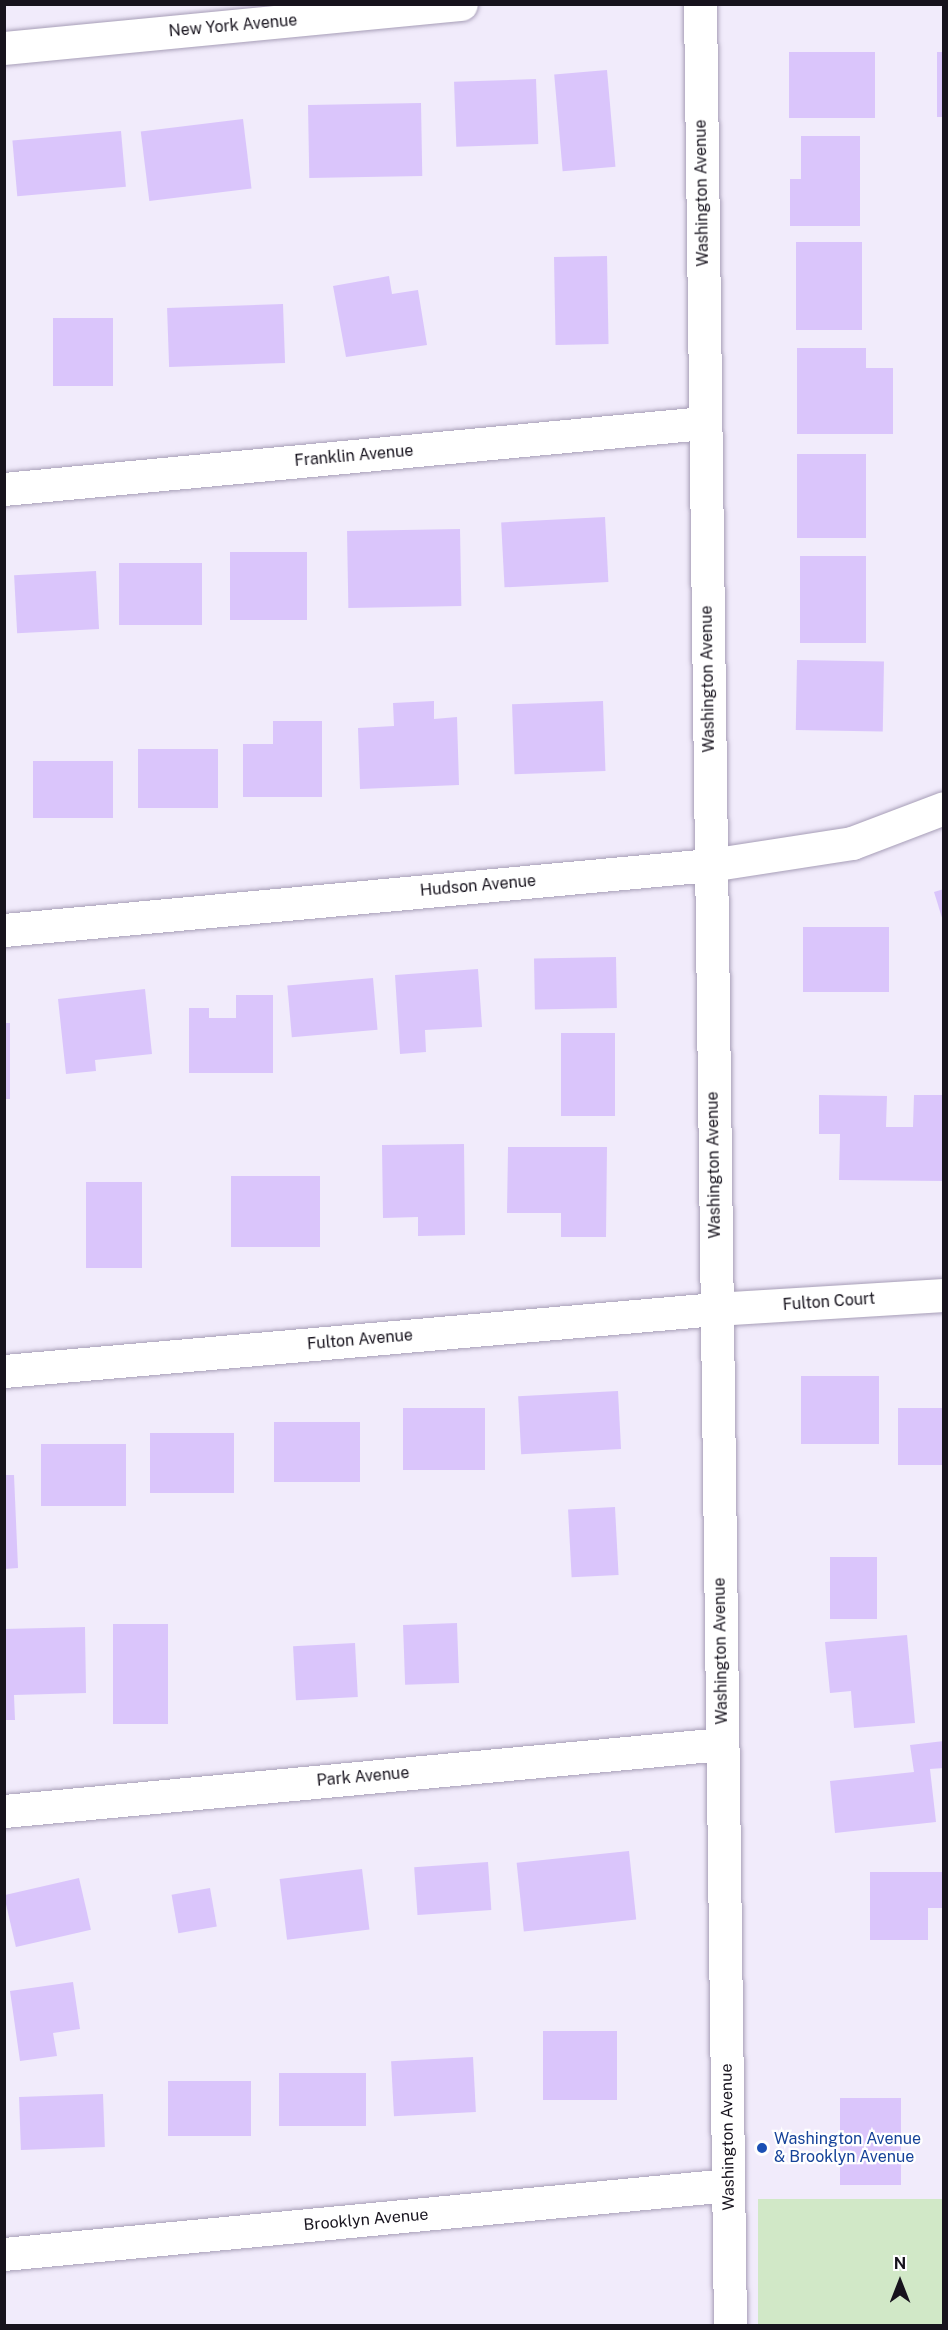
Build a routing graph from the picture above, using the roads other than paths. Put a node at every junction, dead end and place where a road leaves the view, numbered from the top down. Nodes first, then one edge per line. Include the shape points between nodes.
1 (461, 4) edge
2 (700, 4) edge
3 (4, 48) edge
4 (704, 423) junction
5 (4, 489) edge
6 (944, 808) edge
7 (710, 865) junction
8 (4, 930) edge
9 (944, 1295) edge
10 (715, 1309) junction
11 (4, 1371) edge
12 (722, 1744) junction
13 (4, 1811) edge
14 (728, 2185) junction
15 (4, 2254) edge
16 (730, 2325) edge

1 - 3 street, New York Avenue
2 - 4 street, Washington Avenue
4 - 5 street, Franklin Avenue
4 - 7 street, Washington Avenue
6 - 7 street, Hudson Avenue via 852,843
7 - 8 street, Hudson Avenue
7 - 10 street, Washington Avenue
9 - 10 street, Fulton Court
10 - 11 street, Fulton Avenue
10 - 12 street, Washington Avenue
12 - 13 street, Park Avenue
12 - 14 street, Washington Avenue
14 - 15 street, Brooklyn Avenue
14 - 16 street, Washington Avenue

